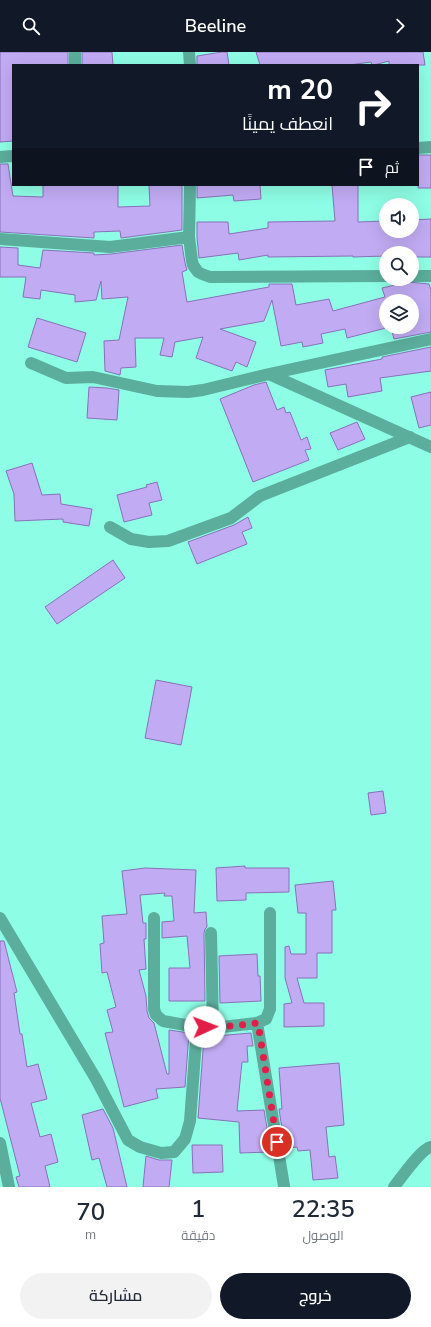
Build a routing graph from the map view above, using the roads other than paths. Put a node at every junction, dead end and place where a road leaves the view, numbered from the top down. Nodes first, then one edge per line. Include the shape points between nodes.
1 (75, 52) edge
2 (189, 52) edge
3 (76, 64) edge
4 (190, 64) edge
5 (431, 147) edge
6 (419, 148) edge
7 (12, 156) edge
8 (0, 157) edge
9 (190, 186) edge
10 (189, 238) junction
11 (0, 239) edge
12 (379, 276) edge
13 (419, 276) edge
14 (431, 276) edge
15 (431, 339) edge
16 (31, 363) dead end
17 (269, 374) junction
18 (410, 437) junction
19 (431, 446) edge
20 (110, 527) dead end
21 (270, 913) dead end
22 (0, 918) edge
23 (154, 918) dead end
24 (211, 933) dead end
25 (258, 1023) junction
26 (197, 1027) junction
27 (213, 1028) junction
28 (0, 1143) edge
29 (431, 1147) edge
30 (284, 1186) edge
31 (9, 1187) edge
32 (394, 1187) edge

1 - 3 street
2 - 4 street
5 - 6 street
7 - 8 street
9 - 10 street
10 - 11 street via 110,246
10 - 12 street via 192,261 196,269 210,277
13 - 14 street
15 - 17 street
16 - 17 street via 66,378 93,377 172,392 203,390
17 - 18 street
18 - 19 street
18 - 20 street via 260,496 231,518 168,541 149,542 131,539
21 - 25 street via 270,1009 266,1019
22 - 26 street via 96,1079 128,1140 140,1147 161,1153 174,1152 185,1139 190,1121
23 - 26 street via 156,1015 163,1021
24 - 27 street
25 - 27 street
25 - 30 street
26 - 27 street
28 - 31 street
29 - 32 street via 419,1156

